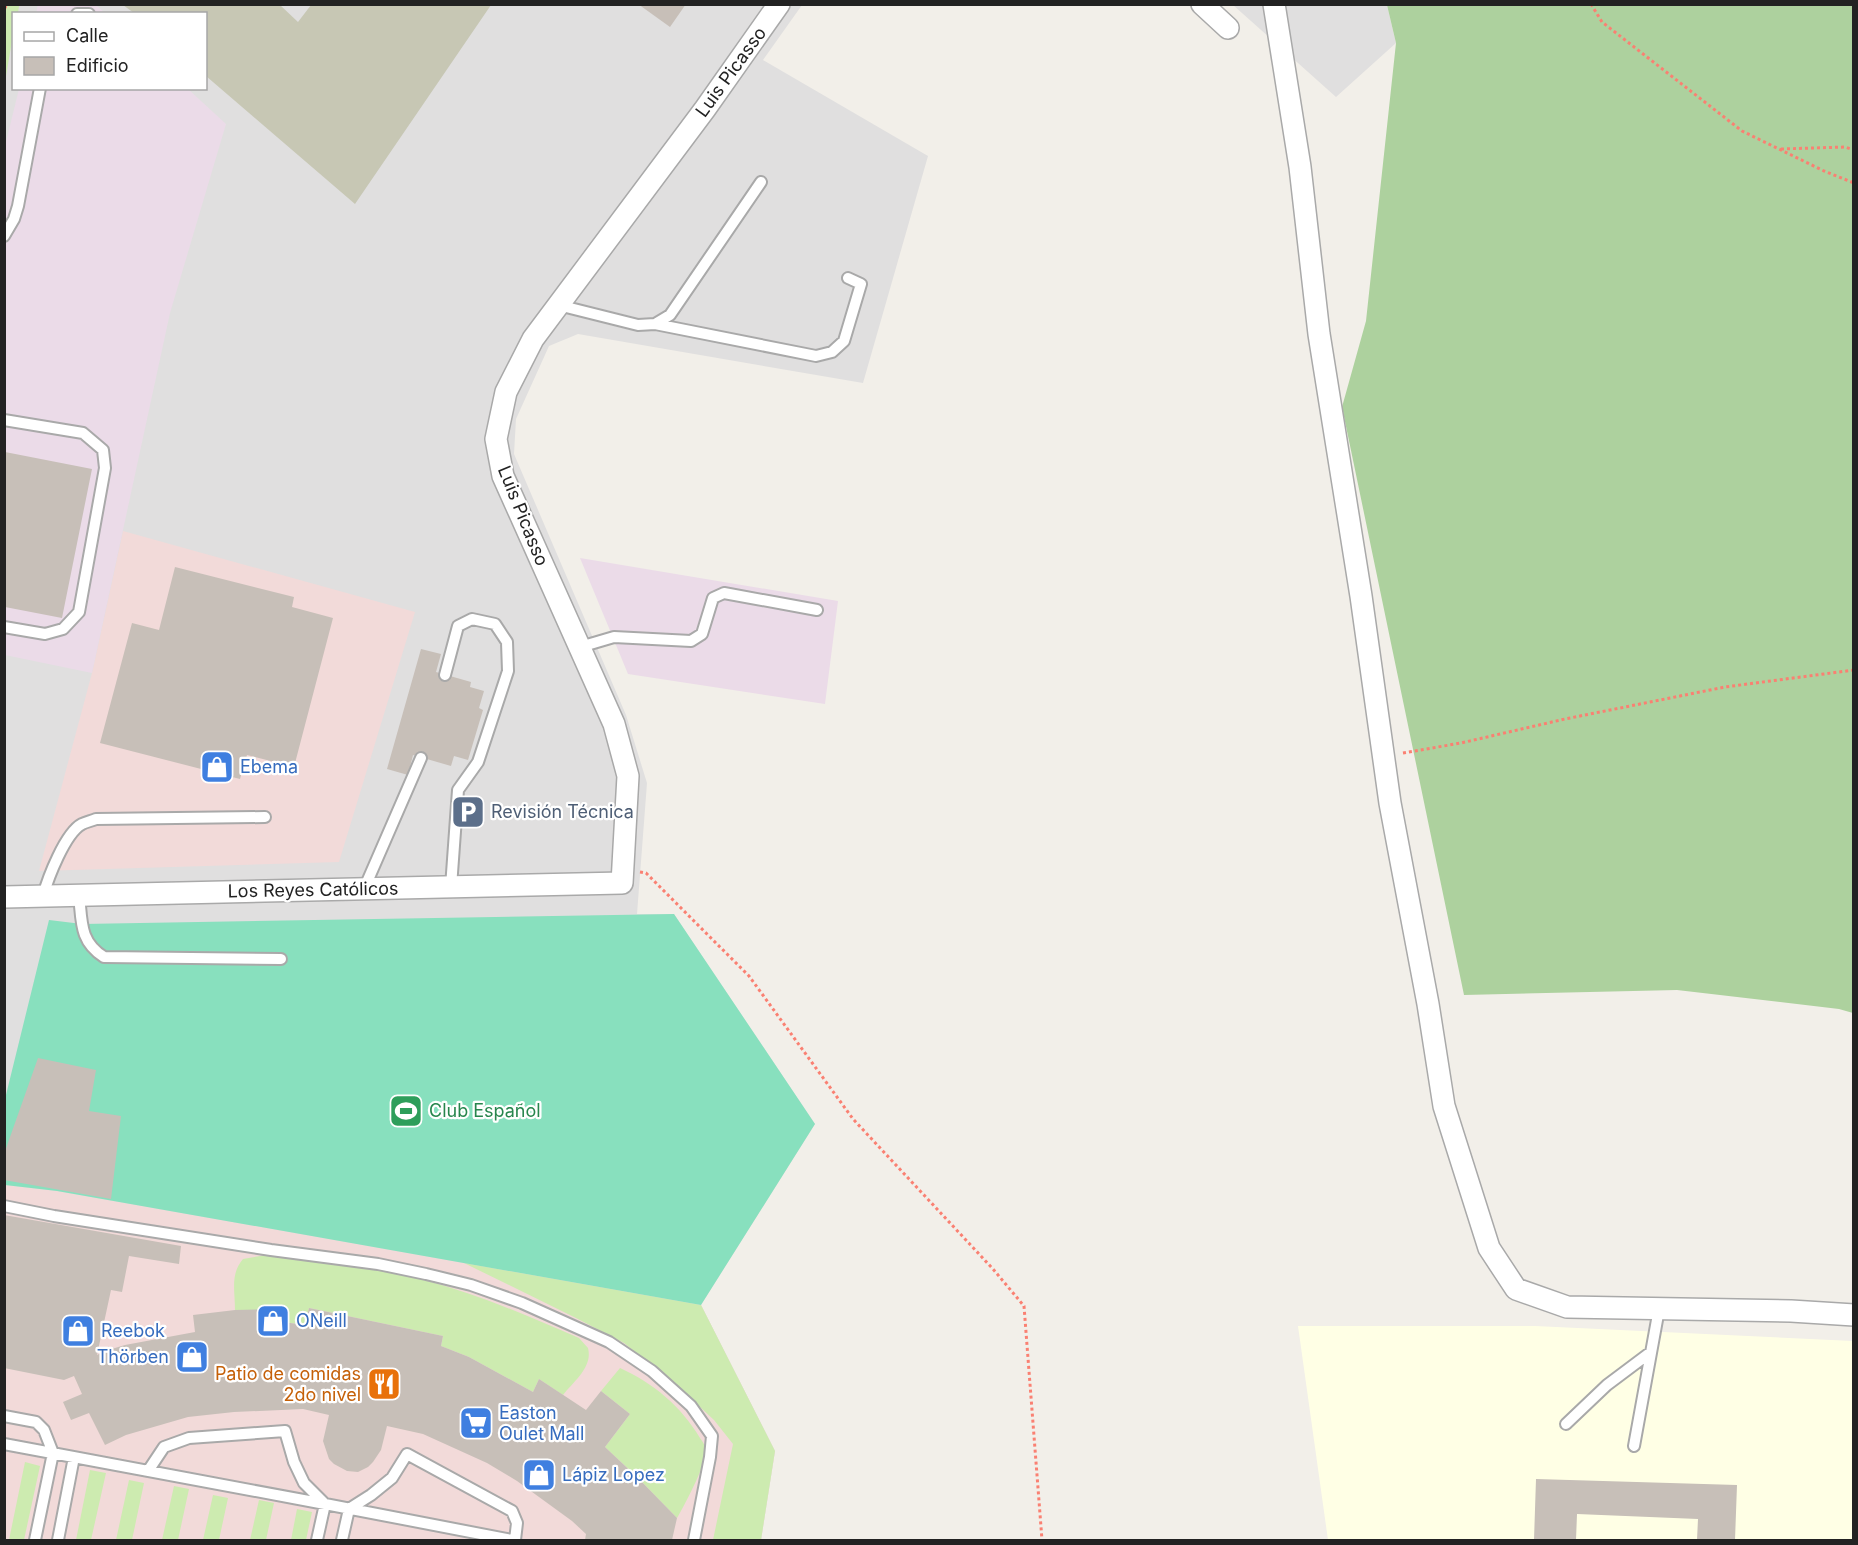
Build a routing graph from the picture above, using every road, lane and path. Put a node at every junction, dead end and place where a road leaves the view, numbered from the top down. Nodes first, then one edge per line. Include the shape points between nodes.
1 (6, 4) edge
2 (779, 4) edge
3 (1202, 4) edge
4 (1274, 4) edge
5 (1591, 4) edge
6 (4, 14) edge
7 (1228, 28) dead end
8 (40, 90) edge
9 (1781, 150) junction
10 (1854, 150) edge
11 (761, 183) dead end
12 (1854, 183) edge
13 (4, 236) edge
14 (848, 278) dead end
15 (558, 305) junction
16 (655, 324) junction
17 (4, 420) edge
18 (817, 610) dead end
19 (4, 627) edge
20 (579, 647) junction
21 (1854, 670) edge
22 (444, 675) dead end
23 (1383, 756) junction
24 (422, 758) dead end
25 (265, 817) dead end
26 (646, 873) dead end
27 (622, 883) joint
28 (451, 887) junction
29 (364, 889) junction
30 (79, 895) junction
31 (43, 896) junction
32 (4, 897) edge
33 (281, 959) dead end
34 (4, 1206) edge
35 (1659, 1309) junction
36 (1854, 1315) edge
37 (1651, 1352) junction
38 (4, 1416) edge
39 (1566, 1424) dead end
40 (4, 1444) edge
41 (1634, 1446) dead end
42 (53, 1453) junction
43 (74, 1457) junction
44 (148, 1471) junction
45 (325, 1504) junction
46 (348, 1509) junction
47 (35, 1540) edge
48 (58, 1540) edge
49 (318, 1540) edge
50 (342, 1540) edge
51 (514, 1540) edge
52 (694, 1540) edge
53 (1042, 1540) edge

1 - 6 path
2 - 15 street, Luis Picasso
3 - 7 street
4 - 23 street
5 - 9 path via 1602,22 1742,131
8 - 13 lane via 18,206
9 - 10 path
9 - 12 path
11 - 16 lane via 669,315
14 - 16 lane via 861,284 844,341 832,352 816,356
15 - 16 lane via 638,326
15 - 20 street, Luis Picasso via 533,339 506,392 496,439 503,476
17 - 19 lane via 83,433 103,450 105,468 79,612 63,629 45,634
18 - 20 lane via 724,593 713,598 702,634 691,641 614,637
20 - 27 street, Luis Picasso via 614,724 628,776
21 - 23 path via 1725,687
22 - 28 lane via 458,626 472,618 495,624 507,642 508,670 478,762 458,790
23 - 35 street via 1444,1106 1489,1248 1516,1288 1557,1304
24 - 29 lane
25 - 31 lane via 96,819 80,824 60,851
26 - 53 path via 749,976 853,1119 1024,1306
27 - 28 street, Los Reyes Católicos
28 - 29 street, Los Reyes Católicos
29 - 30 street, Los Reyes Católicos
30 - 31 street, Los Reyes Católicos
30 - 33 lane via 85,938 104,957
31 - 32 street, Los Reyes Católicos
34 - 52 lane via 426,1274 522,1303 609,1342 691,1406 712,1436
35 - 36 street
35 - 37 lane
37 - 39 lane via 1607,1385
37 - 41 lane
38 - 42 lane via 36,1422 44,1430
40 - 42 lane
42 - 43 lane
42 - 47 lane
43 - 44 lane
43 - 48 lane
44 - 45 lane
44 - 45 lane via 165,1447 189,1438 285,1431 304,1483
45 - 46 lane
45 - 49 lane
46 - 50 lane
46 - 51 lane
46 - 51 lane via 392,1478 407,1454 512,1510 517,1523

